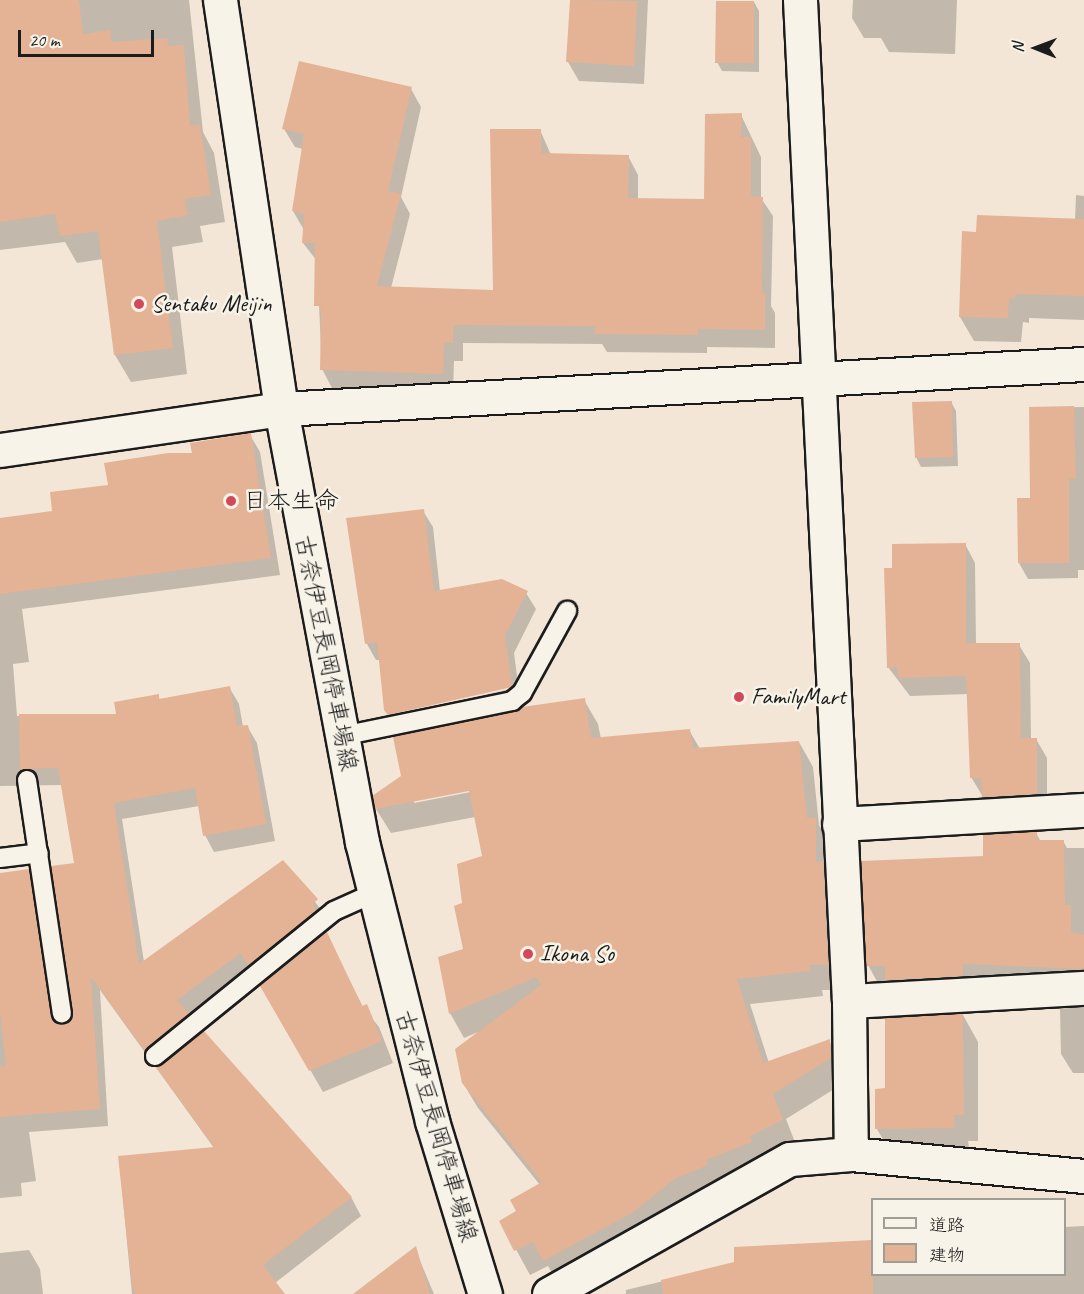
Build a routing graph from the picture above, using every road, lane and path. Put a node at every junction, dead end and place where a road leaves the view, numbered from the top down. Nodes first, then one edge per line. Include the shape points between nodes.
1 (220, 0) edge
2 (800, 0) edge
3 (1084, 364) edge
4 (819, 380) junction
5 (281, 409) junction
6 (0, 450) edge
7 (567, 611) dead end
8 (342, 736) junction
9 (27, 780) dead end
10 (1084, 810) edge
11 (839, 824) junction
12 (39, 853) junction
13 (0, 858) edge
14 (374, 893) junction
15 (1084, 988) edge
16 (849, 1001) junction
17 (63, 1013) dead end
18 (155, 1056) dead end
19 (851, 1154) junction
20 (1084, 1176) edge
21 (485, 1294) edge
22 (549, 1294) edge

1 - 5 street, 古奈伊豆長岡停車場線
2 - 4 street
3 - 4 street
4 - 5 street
4 - 11 street
5 - 6 street
5 - 8 street, 古奈伊豆長岡停車場線
7 - 8 lane via 522,693 512,701
8 - 14 street, 古奈伊豆長岡停車場線
9 - 12 lane
10 - 11 street
11 - 16 street
12 - 13 lane
12 - 17 lane
14 - 18 lane via 334,911
14 - 21 street, 古奈伊豆長岡停車場線 via 432,1121
15 - 16 street
16 - 19 street
19 - 20 street
19 - 22 street via 790,1159

